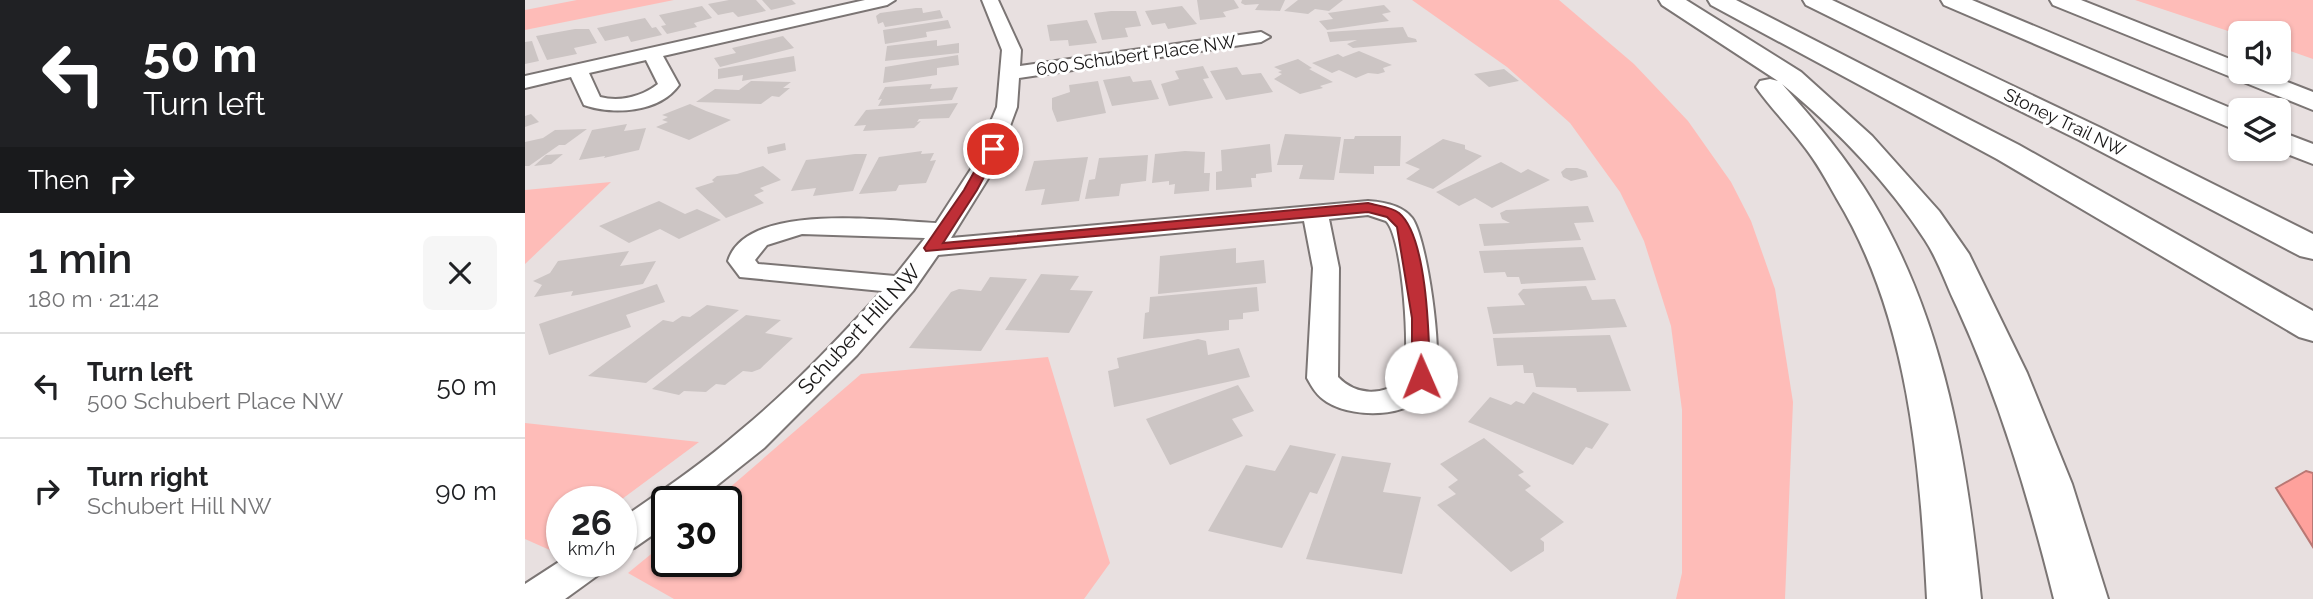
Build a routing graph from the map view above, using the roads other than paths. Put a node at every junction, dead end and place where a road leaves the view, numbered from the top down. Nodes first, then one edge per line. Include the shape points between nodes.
1 (887, 0) edge
2 (990, 0) edge
3 (1663, 0) edge
4 (1670, 0) edge
5 (1719, 0) edge
6 (1814, 0) edge
7 (1952, 0) edge
8 (2062, 0) edge
9 (1261, 37) dead end
10 (652, 53) junction
11 (2228, 55) edge
12 (578, 70) junction
13 (1012, 73) junction
14 (2291, 76) edge
15 (525, 82) edge
16 (2313, 84) edge
17 (2313, 102) edge
18 (2228, 118) edge
19 (2291, 145) edge
20 (2313, 155) edge
21 (1315, 213) junction
22 (938, 239) junction
23 (2313, 248) edge
24 (903, 285) junction
25 (2313, 328) edge
26 (692, 486) edge
27 (566, 577) edge
28 (534, 599) edge
29 (1954, 599) edge
30 (2081, 599) edge

1 - 10 street
2 - 13 street, Schubert Hill NW via 1005,28
3 - 29 highway via 1749,64 1831,158 1868,220 1896,281 1925,375 1945,483
4 - 30 highway via 1805,89 1895,177 1943,241 2019,402 2062,526
5 - 25 highway via 2008,152
6 - 23 highway, Stoney Trail NW
7 - 18 highway
8 - 11 highway
8 - 17 highway
9 - 13 street, 600 Schubert Place NW
10 - 12 street
10 - 12 street via 669,85 633,102 591,102
12 - 15 street
13 - 22 street, Schubert Hill NW via 993,149
14 - 16 highway
19 - 20 highway
21 - 21 street via 1326,268 1322,378 1327,387 1352,401 1378,402 1402,396 1421,377 1420,318 1404,226 1381,209
21 - 22 street
22 - 24 street, Schubert Hill NW
22 - 24 street via 800,226 758,240 741,261 750,271
24 - 26 street, Schubert Hill NW via 762,431
27 - 28 street

